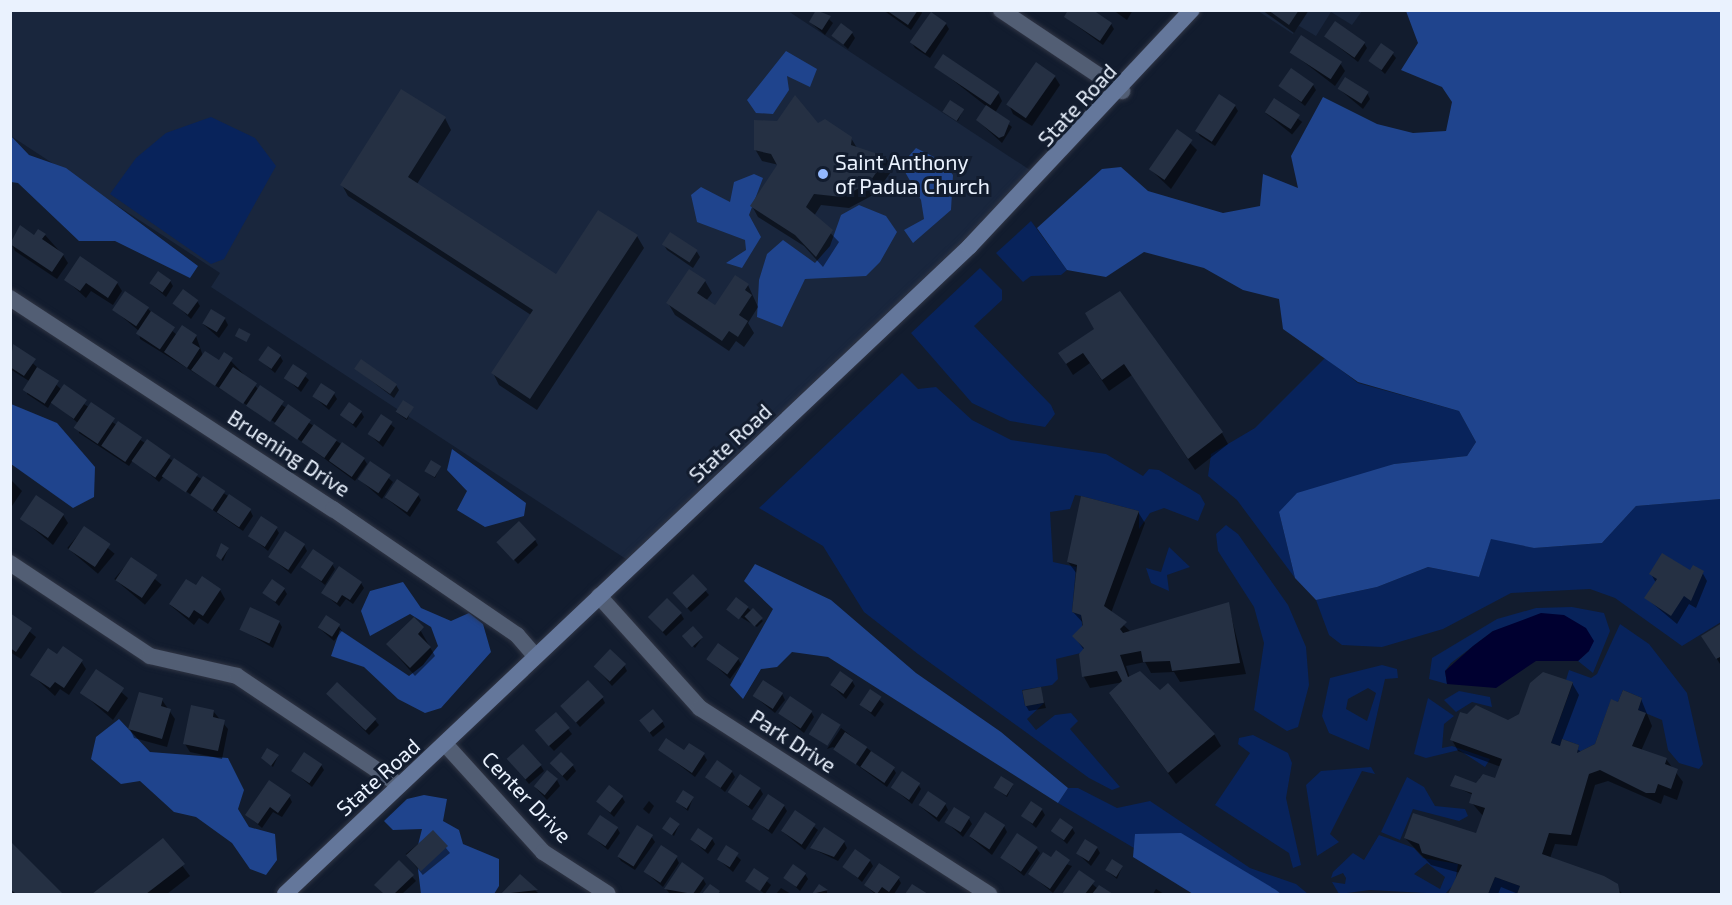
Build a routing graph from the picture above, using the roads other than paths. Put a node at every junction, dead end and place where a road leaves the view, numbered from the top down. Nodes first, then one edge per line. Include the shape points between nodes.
1 (1002, 10) edge
2 (1192, 10) edge
3 (1122, 91) junction
4 (10, 298) edge
5 (10, 563) edge
6 (599, 596) junction
7 (535, 656) junction
8 (447, 746) junction
9 (399, 784) junction
10 (290, 893) edge
11 (608, 894) edge
12 (990, 894) edge

1 - 3 street
2 - 3 main road, State Road
3 - 6 main road, State Road via 970,246
4 - 7 street, Bruening Drive via 333,509 517,635
5 - 9 street via 150,656 237,676
6 - 7 main road, State Road
6 - 12 street, Park Drive via 700,708
7 - 8 main road, State Road
8 - 9 main road, State Road
8 - 11 street, Center Drive via 543,852
9 - 10 main road, State Road

